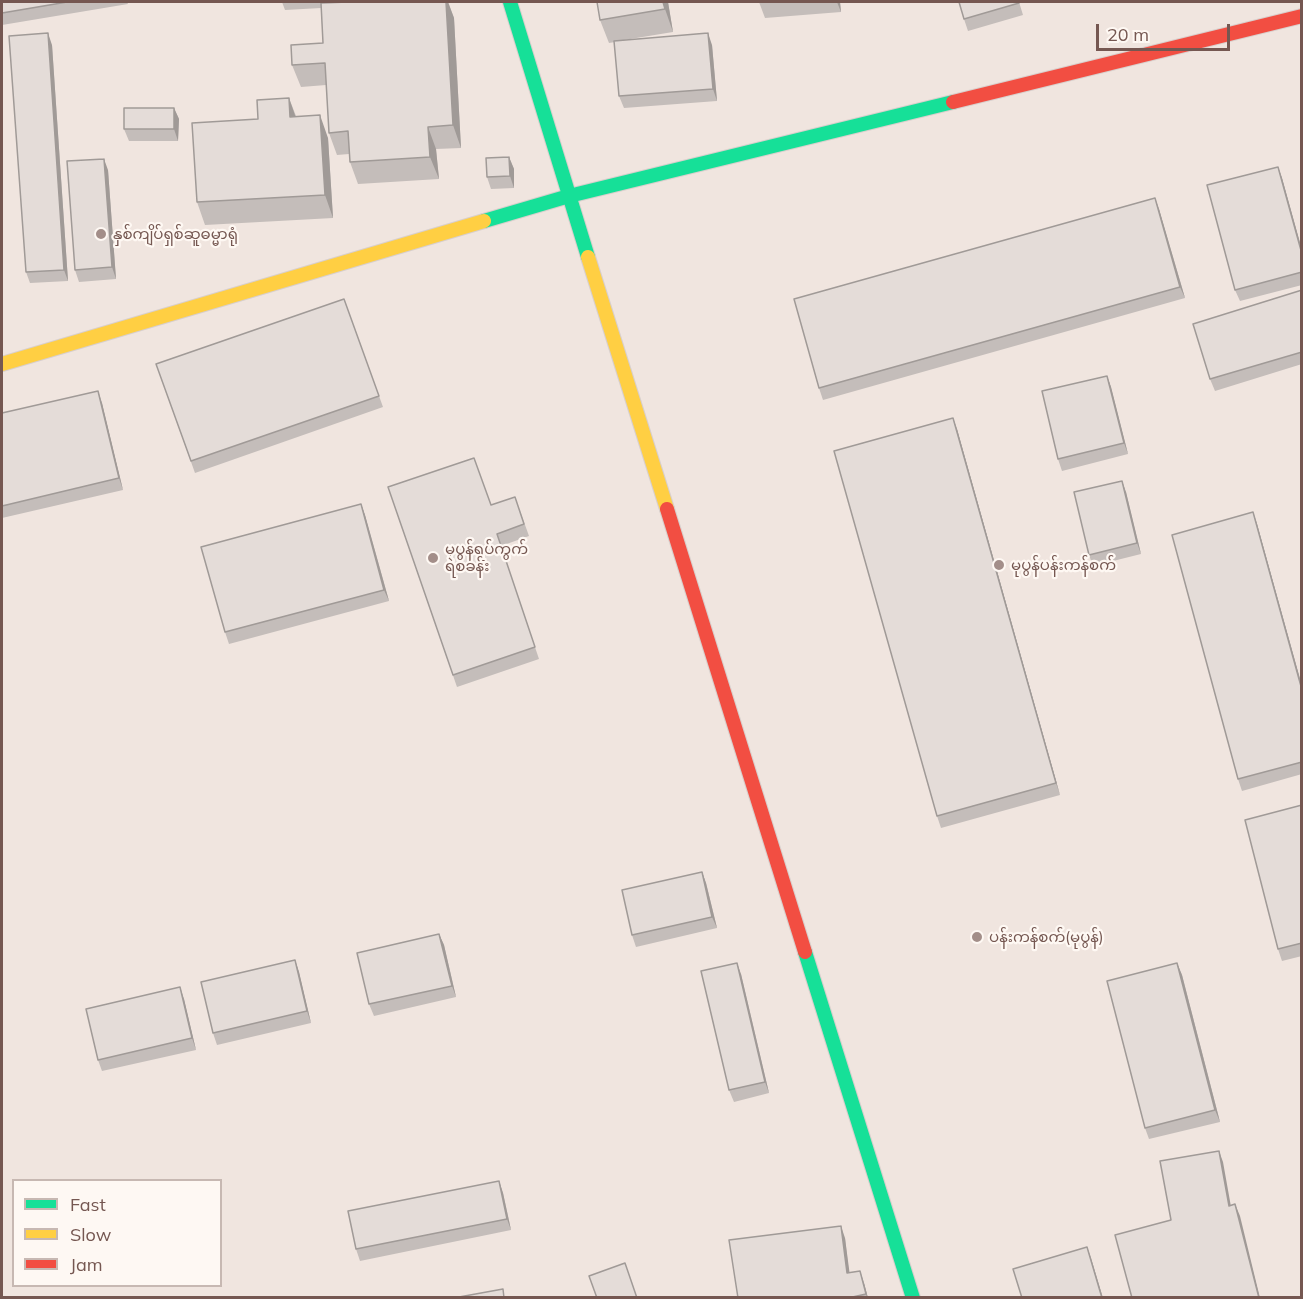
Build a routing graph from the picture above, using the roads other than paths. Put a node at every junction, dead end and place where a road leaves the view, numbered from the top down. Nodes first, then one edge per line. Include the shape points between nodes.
1 (510, 2) edge
2 (1302, 16) edge
3 (569, 196) junction
4 (2, 364) edge
5 (913, 1298) edge

1 - 3 street
2 - 3 street
3 - 4 street
3 - 5 street

